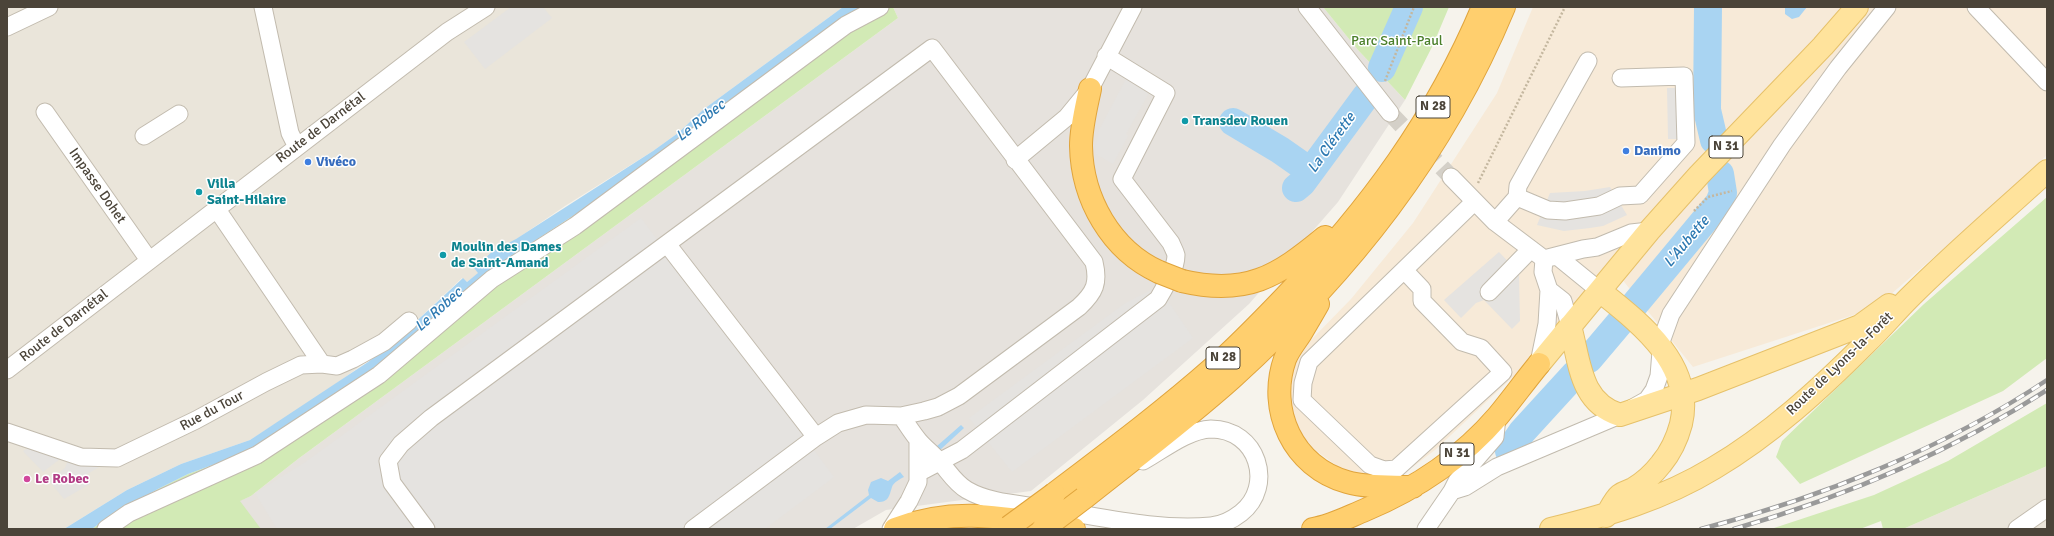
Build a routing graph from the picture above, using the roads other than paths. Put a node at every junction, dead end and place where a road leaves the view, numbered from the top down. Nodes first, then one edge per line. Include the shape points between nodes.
1 (49, 7) edge
2 (263, 7) edge
3 (486, 7) edge
4 (880, 7) edge
5 (1133, 7) edge
6 (1307, 7) edge
7 (1482, 7) edge
8 (1504, 7) edge
9 (1856, 7) edge
10 (1887, 7) edge
11 (1976, 7) edge
12 (7, 27) edge
13 (1106, 56) junction
14 (1588, 61) dead end
15 (1621, 78) dead end
16 (2047, 82) edge
17 (1090, 89) junction
18 (45, 112) dead end
19 (1390, 113) tunnel mouth
20 (179, 114) dead end
21 (144, 136) dead end
22 (297, 147) junction
23 (1015, 160) junction
24 (2047, 171) edge
25 (1451, 177) tunnel mouth
26 (1517, 197) junction
27 (1472, 199) junction
28 (1371, 200) junction
29 (216, 208) junction
30 (1495, 222) junction
31 (1649, 230) junction
32 (667, 244) junction
33 (1544, 254) junction
34 (149, 260) junction
35 (1404, 270) junction
36 (1336, 272) junction
37 (1549, 290) junction
38 (1600, 291) junction
39 (1489, 292) dead end
40 (1908, 298) junction
41 (409, 321) dead end
42 (1570, 326) junction
43 (1662, 348) junction
44 (322, 364) junction
45 (1539, 364) junction
46 (7, 370) edge
47 (1682, 395) junction
48 (1620, 415) junction
49 (901, 416) junction
50 (1498, 417) junction
51 (7, 432) edge
52 (816, 437) junction
53 (918, 440) junction
54 (940, 462) junction
55 (918, 473) junction
56 (1106, 481) junction
57 (1413, 487) junction
58 (1452, 491) junction
59 (2047, 508) edge
60 (1606, 516) junction
61 (1070, 520) edge
62 (1008, 528) edge
63 (106, 529) edge
64 (426, 529) edge
65 (693, 529) edge
66 (891, 529) edge
67 (895, 529) edge
68 (1043, 529) edge
69 (1313, 529) edge
70 (1426, 529) edge
71 (1551, 529) edge
72 (2017, 529) edge

1 - 12 street
2 - 22 street via 290,133
3 - 22 street, Route de Darnétal via 446,32
4 - 63 street via 846,25 575,226 492,279 379,376 257,455 129,513
5 - 13 street
6 - 19 street
7 - 28 highway, N 28 via 1456,66 1431,111
8 - 36 highway, N 28 via 1487,47 1441,132 1396,200
9 - 31 main road, N 31 via 1823,46
10 - 43 street via 1838,68 1747,196 1671,314 1664,331
11 - 16 street
13 - 17 street
13 - 54 street via 1166,93 1122,179 1171,243 1176,254 1173,266 1158,299 962,450
14 - 26 street via 1518,186
15 - 26 street via 1684,76 1686,143 1640,195 1620,196 1599,206 1565,211 1548,210
17 - 23 street via 1067,117
17 - 28 highway, bridge via 1081,146 1082,164 1092,202 1109,231 1124,249 1159,272 1182,281 1216,287 1244,284 1272,275 1299,259
18 - 34 street, Impasse Dohet
20 - 21 street
22 - 29 street, Route de Darnétal
23 - 32 street via 932,48
23 - 49 street via 1094,262 1097,275 1095,287 1089,298 1079,307 959,396 938,408
24 - 40 main road, Route de Lyons-la-Forêt
25 - 27 street
26 - 30 street
27 - 30 street
27 - 35 street
28 - 62 highway, N 28, bridge via 1300,281 1215,366
29 - 34 street, Route de Darnétal
29 - 44 street
30 - 33 street
31 - 33 street via 1631,233 1597,247
31 - 38 main road, N 31
32 - 52 street
32 - 64 street via 431,418 401,444 388,461 392,483
33 - 37 street via 1543,272
33 - 38 street
33 - 39 street
34 - 46 street, Route de Darnétal
35 - 35 street via 1309,362 1303,383 1302,400 1370,465 1384,470 1396,469 1503,372 1481,348 1462,342 1422,301 1422,289
36 - 56 highway, N 28 via 1231,379
36 - 57 highway via 1286,357 1280,379 1279,403 1284,424 1294,444 1311,464 1327,474 1360,485
37 - 42 street via 1563,301
37 - 45 street via 1546,331
38 - 42 main road, N 31
38 - 43 main road via 1637,321
40 - 47 main road via 1894,301 1860,326
40 - 60 main road, Route de Lyons-la-Forêt via 1866,344 1775,426 1714,468 1679,487
41 - 44 street, Rue du Tour via 384,342 353,359 337,366
42 - 45 main road, N 31
42 - 48 main road via 1584,384 1598,403 1610,412
43 - 47 main road via 1677,375
43 - 48 street via 1660,376 1654,390 1647,400
44 - 51 street, Rue du Tour via 301,365 117,458 81,458
45 - 50 highway, N 31
47 - 48 main road
47 - 60 main road via 1682,418 1675,444 1668,456 1634,489 1619,496
48 - 58 street via 1498,467 1465,487
49 - 52 street via 866,415 838,423
49 - 53 street
50 - 57 highway, N 31 via 1446,464
50 - 58 street via 1495,437 1457,481
52 - 65 street
53 - 54 street
53 - 55 street
54 - 55 street
54 - 61 street via 955,481 967,490
55 - 66 street via 918,482 909,502
56 - 61 highway, N 28, bridge via 1084,498
56 - 61 street via 1181,439 1197,431 1209,429 1234,434 1244,440 1253,450 1258,469 1258,484 1248,506 1229,522 1213,526 1180,526
57 - 69 highway, N 31 via 1356,514
58 - 70 street
59 - 72 street
60 - 71 main road, Route de Lyons-la-Forêt
61 - 67 highway via 957,515 934,518
61 - 68 highway, N 28, bridge

